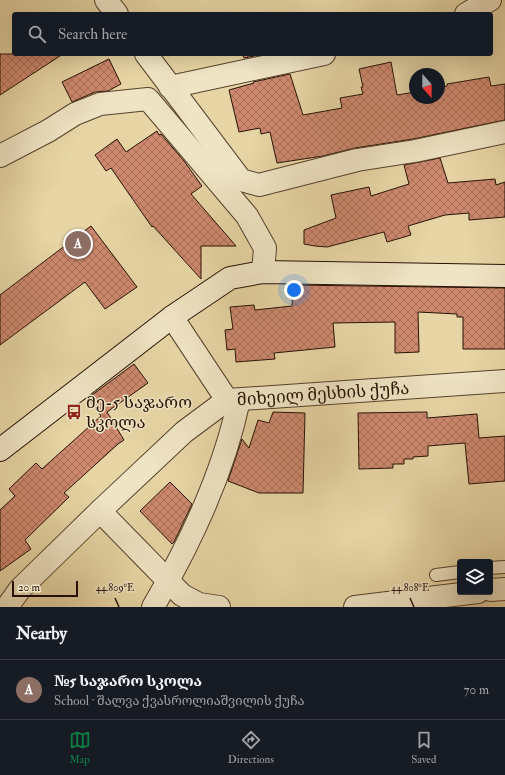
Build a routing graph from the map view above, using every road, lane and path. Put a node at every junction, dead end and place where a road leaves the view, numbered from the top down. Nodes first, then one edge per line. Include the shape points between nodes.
1 (106, 0) edge
2 (490, 0) edge
3 (115, 12) edge
4 (469, 12) edge
5 (147, 56) edge
6 (315, 56) edge
7 (170, 87) junction
8 (505, 132) edge
9 (0, 156) edge
10 (263, 272) junction
11 (505, 276) edge
12 (172, 317) junction
13 (505, 381) edge
14 (233, 400) junction
15 (0, 450) edge
16 (100, 511) junction
17 (505, 567) edge
18 (493, 568) edge
19 (457, 572) edge
20 (436, 575) dead end
21 (168, 580) junction
22 (20, 589) junction
23 (505, 589) edge
24 (493, 590) edge
25 (457, 595) edge
26 (0, 601) edge
27 (7, 607) edge
28 (153, 607) edge
29 (219, 607) edge
30 (355, 607) edge

1 - 3 street
2 - 4 street
5 - 7 street
6 - 7 street
7 - 8 street via 241,180 259,185 356,155
9 - 10 street via 76,114 100,104 148,99 247,216 265,248
10 - 11 street
10 - 12 street via 230,278
12 - 14 street
12 - 15 street
13 - 14 street, მიხეილ მესხის ქუჩა
14 - 16 street, მიხეილ მესხის ქუჩა via 184,432
14 - 21 street via 234,425 197,521
16 - 21 street
16 - 22 street, მიხეილ მესხის ქუჩა
17 - 18 lane
19 - 20 lane
21 - 28 street
21 - 29 street via 182,595 199,604
22 - 26 lane
22 - 27 street, მიხეილ მესხის ქუჩა
23 - 24 street
25 - 30 street

